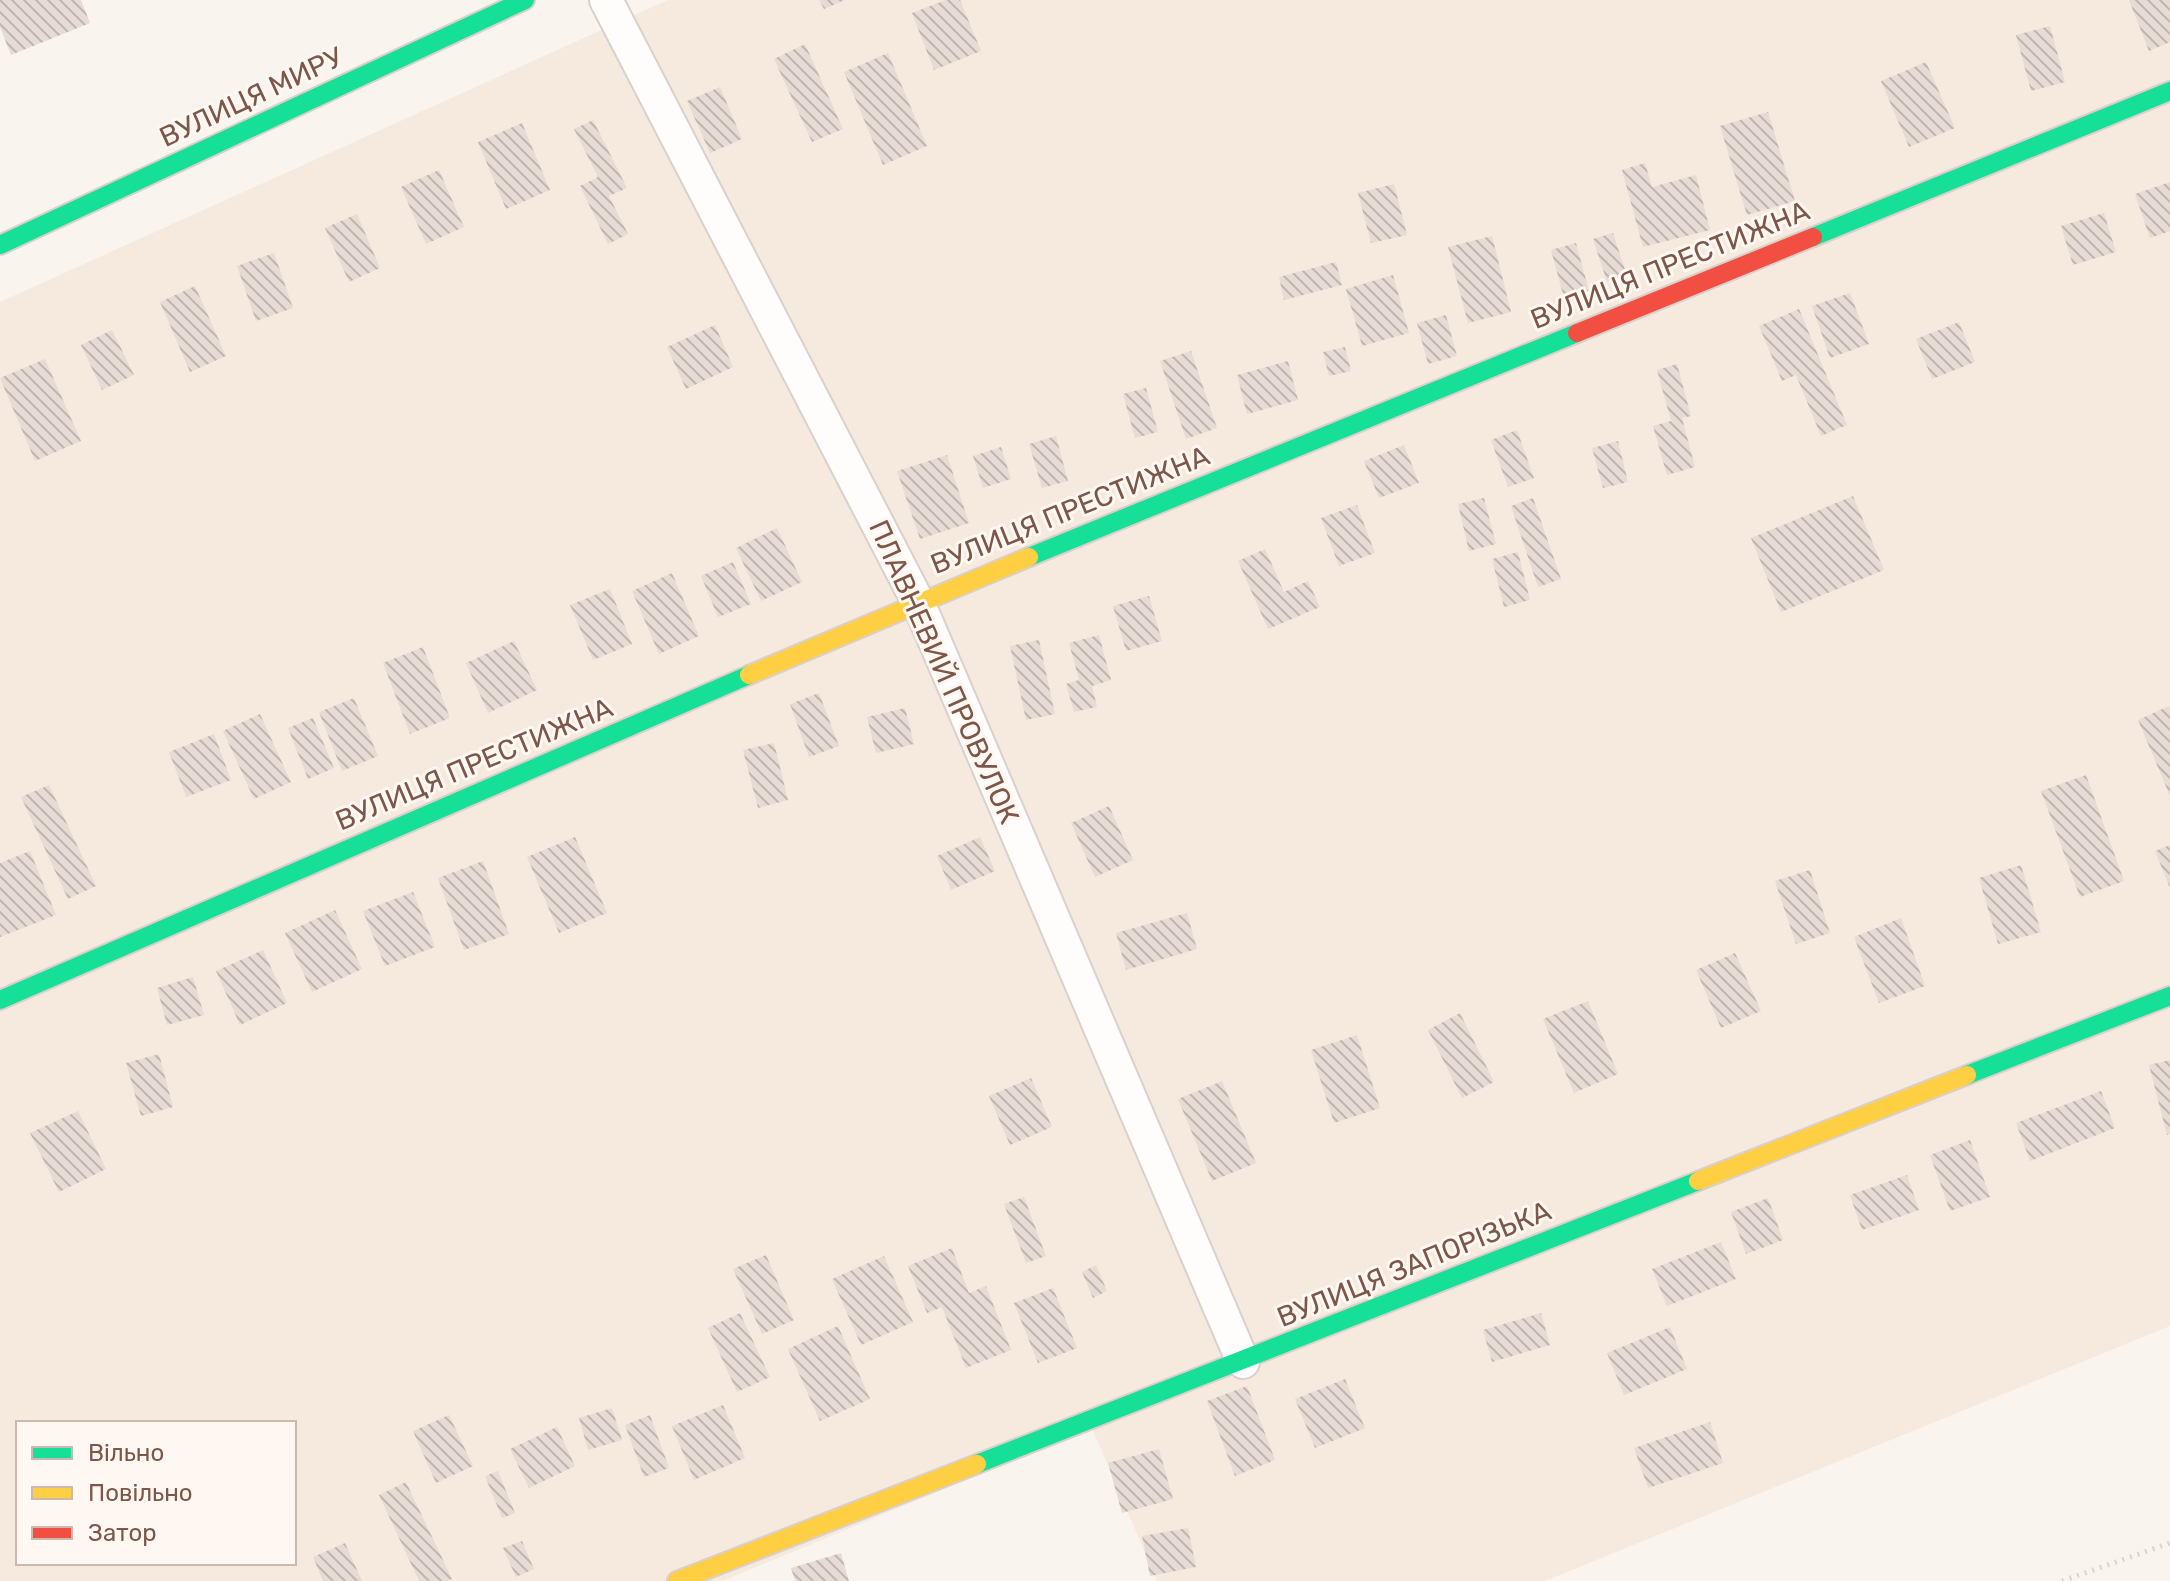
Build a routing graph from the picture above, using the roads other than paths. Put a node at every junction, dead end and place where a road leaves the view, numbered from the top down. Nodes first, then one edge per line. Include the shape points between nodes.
1 (525, 0) edge
2 (606, 0) edge
3 (2170, 91) edge
4 (0, 245) edge
5 (918, 602) junction
6 (2170, 996) edge
7 (0, 1000) edge
8 (1243, 1362) junction
9 (677, 1581) edge

1 - 4 street, ВУЛИЦЯ МИРУ
2 - 5 street, ПЛАВНЕВИЙ ПРОВУЛОК
3 - 5 street, ВУЛИЦЯ ПРЕСТИЖНА
5 - 7 street, ВУЛИЦЯ ПРЕСТИЖНА
5 - 8 street, ПЛАВНЕВИЙ ПРОВУЛОК
6 - 8 street, ВУЛИЦЯ ЗАПОРІЗЬКА
8 - 9 street, ВУЛИЦЯ ЗАПОРІЗЬКА

